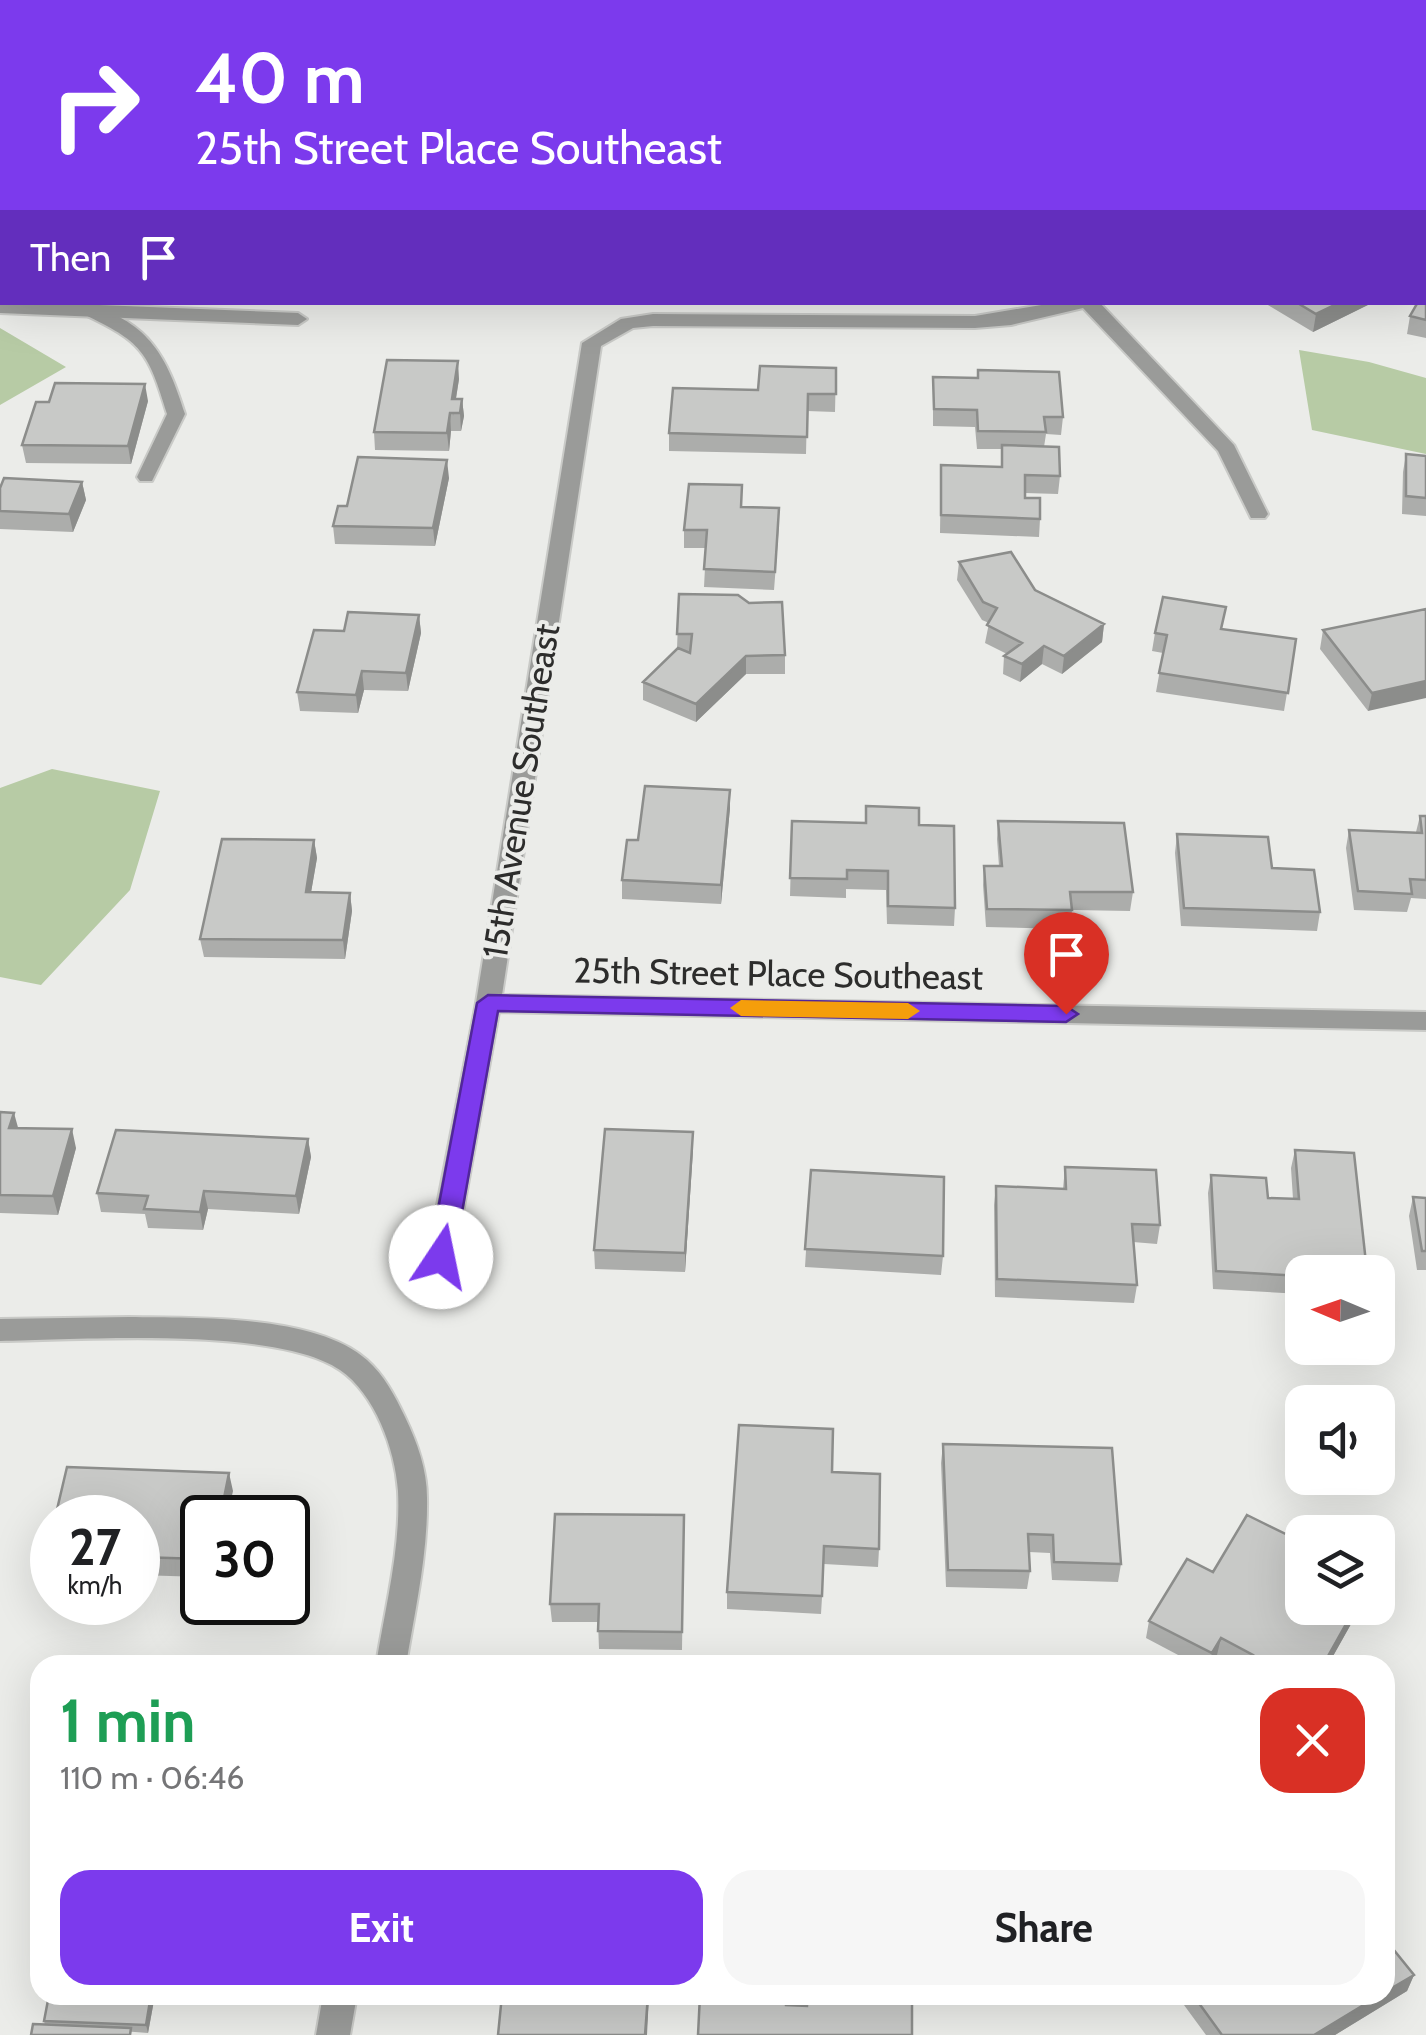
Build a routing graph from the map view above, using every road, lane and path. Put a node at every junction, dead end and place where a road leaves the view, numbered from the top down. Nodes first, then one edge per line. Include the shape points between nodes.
1 (1074, 305) edge
2 (1090, 305) edge
3 (0, 307) edge
4 (89, 310) junction
5 (298, 320) dead end
6 (146, 477) dead end
7 (1258, 514) dead end
8 (488, 1003) junction
9 (1426, 1021) edge
10 (441, 1257) dead end
11 (0, 1330) edge
12 (393, 1655) edge
13 (338, 2005) edge
14 (333, 2035) edge

1 - 8 street, 15th Avenue Southeast via 975,322 653,320 628,323 592,344
2 - 7 street via 1227,449
3 - 4 street
4 - 5 street
4 - 6 lane via 143,336 163,369 176,414
8 - 9 street, 25th Street Place Southeast
8 - 10 street, 15th Avenue Southeast
11 - 12 street via 210,1330 290,1340 347,1360 378,1394 412,1479
13 - 14 street

